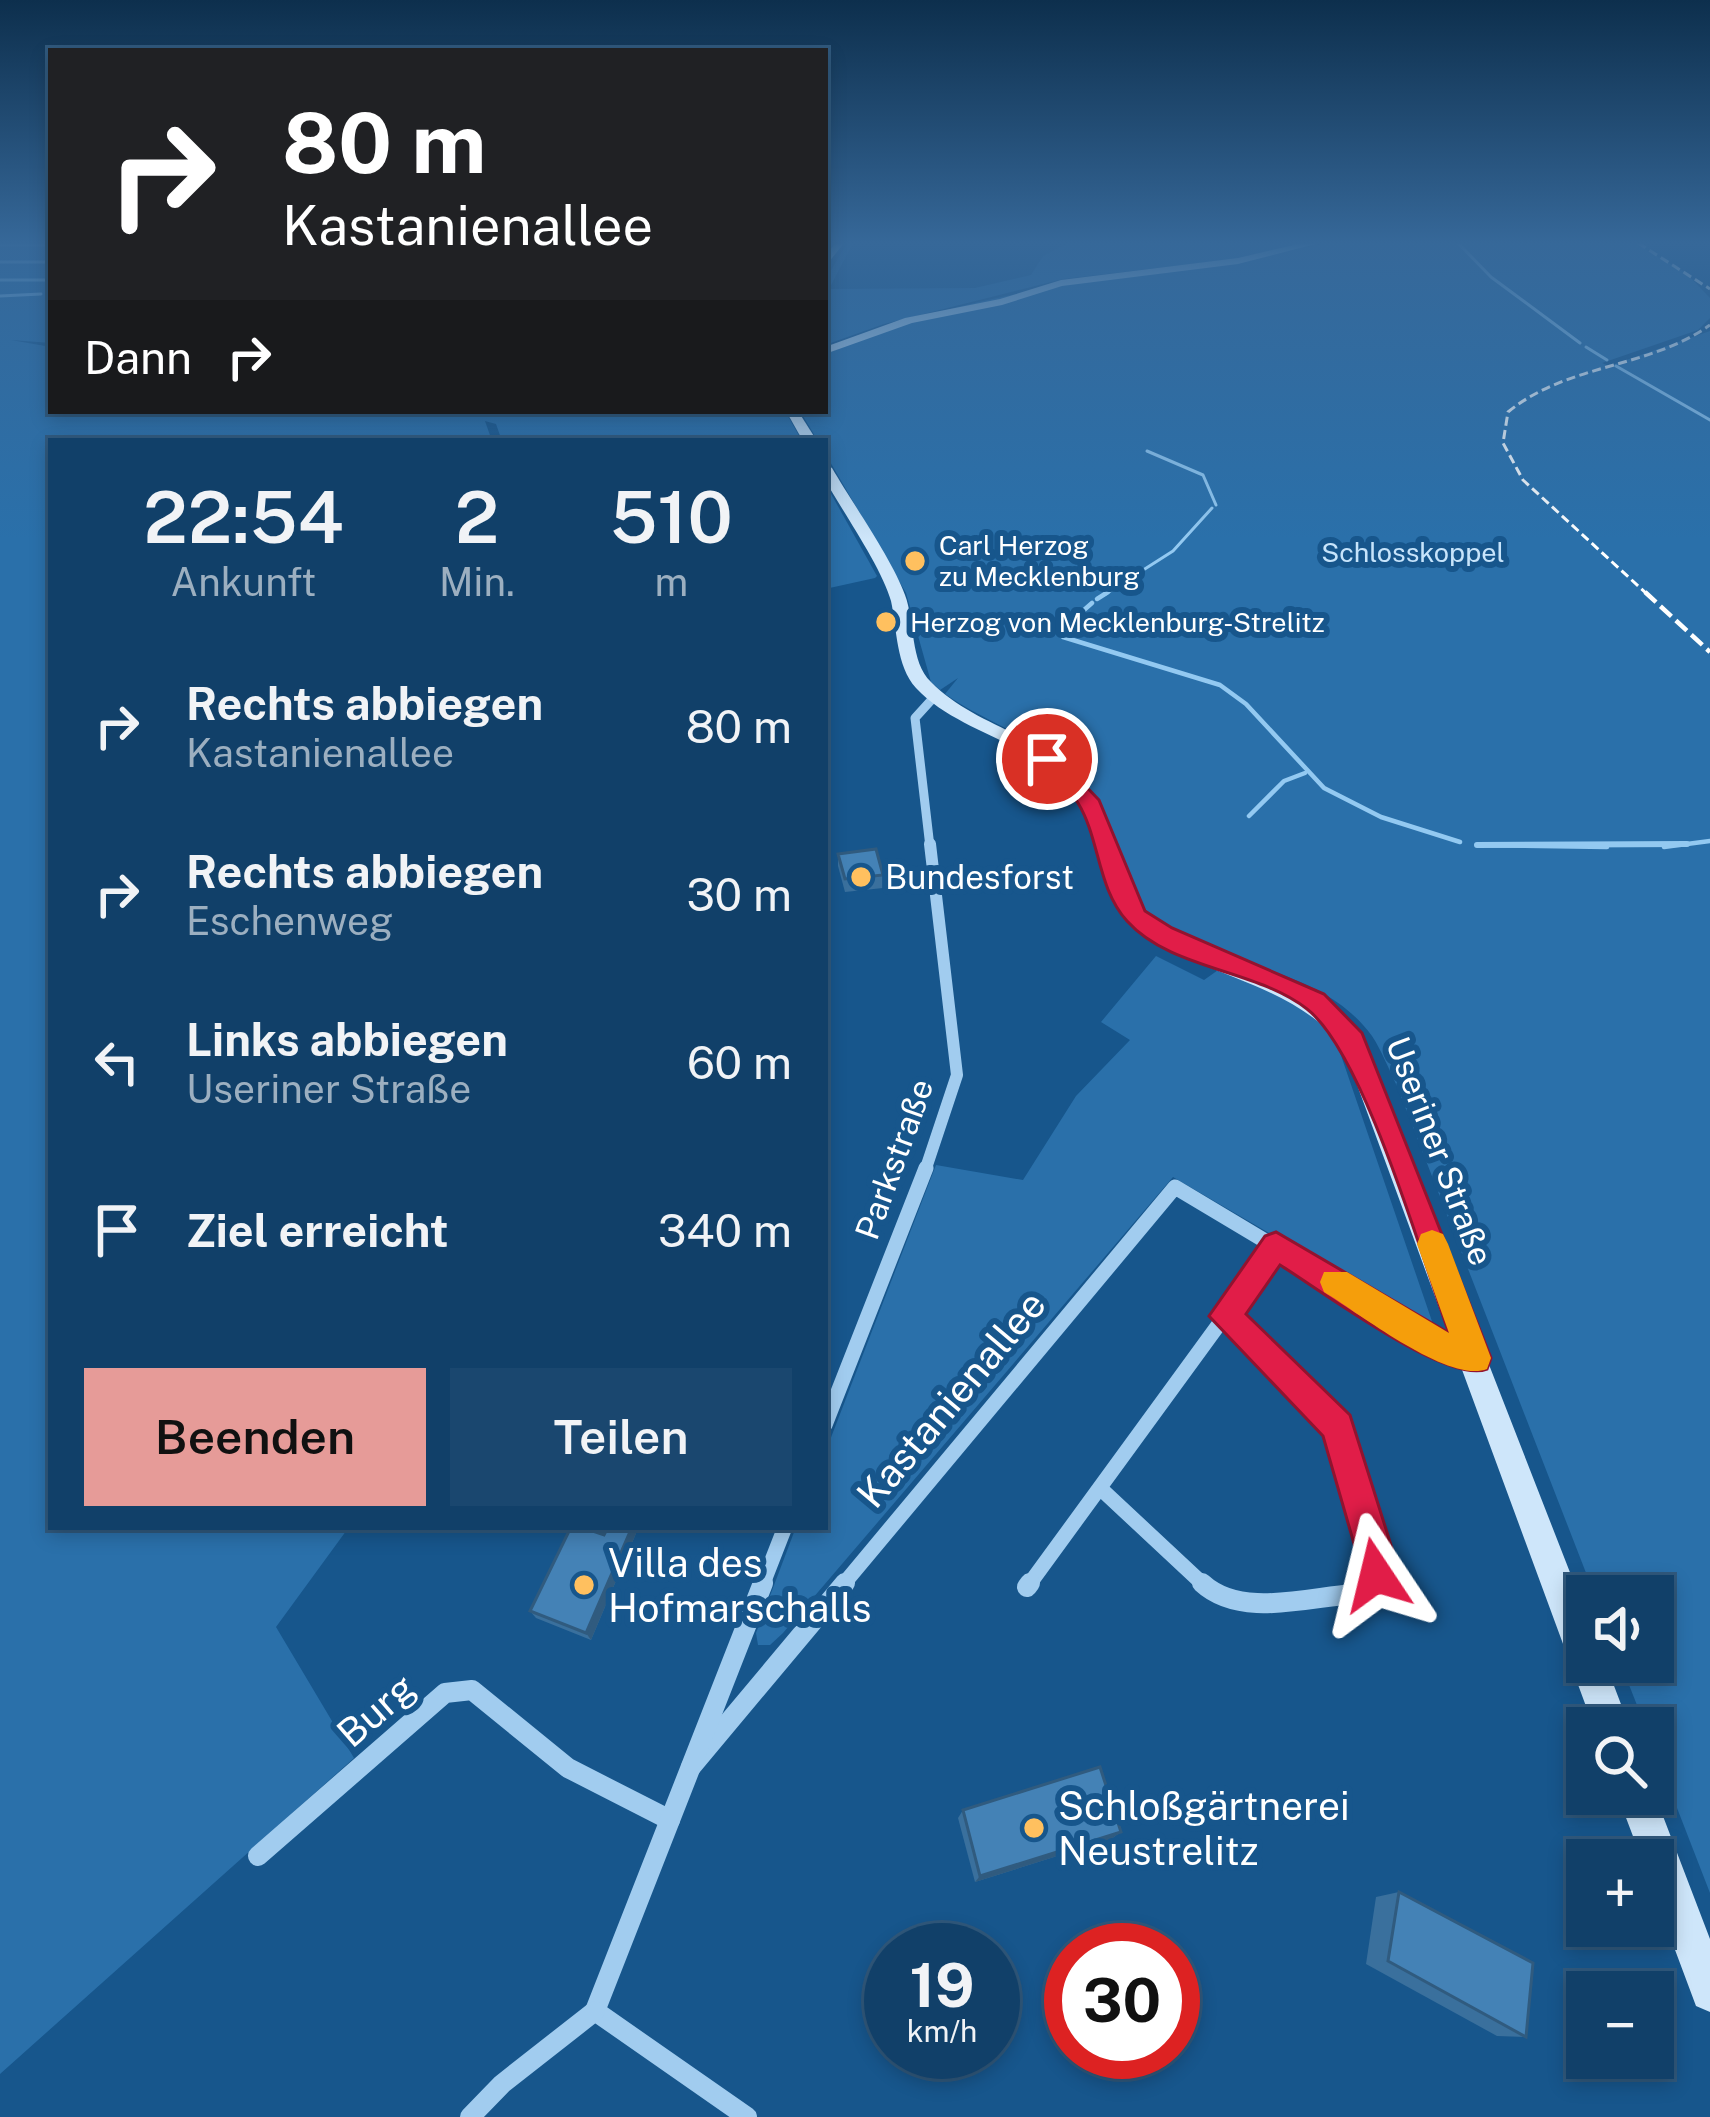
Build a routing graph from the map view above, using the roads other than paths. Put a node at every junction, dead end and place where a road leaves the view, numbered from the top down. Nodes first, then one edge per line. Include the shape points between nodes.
1 (828, 473) edge
2 (935, 696) junction
3 (1276, 1246) junction
4 (1226, 1316) junction
5 (1475, 1358) junction
6 (828, 1417) edge
7 (1100, 1488) junction
8 (784, 1530) edge
9 (1028, 1587) dead end
10 (1566, 1604) edge
11 (691, 1767) junction
12 (1644, 1815) edge
13 (670, 1820) junction
14 (258, 1856) dead end
15 (1710, 1992) edge
16 (595, 2011) junction
17 (470, 2117) edge
18 (747, 2117) edge

1 - 2 main road via 897,594 914,673
2 - 5 main road, Useriner Straße via 1023,743 1078,786 1137,916 1296,990 1342,1026 1371,1081
2 - 6 street, Parkstraße via 915,718 957,1075
3 - 4 street
3 - 5 street via 1449,1351
3 - 11 street, Kastanienallee via 1174,1187
4 - 7 street
4 - 7 street via 1338,1426 1376,1575 1353,1594 1237,1604 1200,1586
5 - 10 main road, Useriner Straße
7 - 9 street
8 - 11 street
11 - 13 street
12 - 15 main road
13 - 14 street, Burg via 568,1768 472,1690 445,1693
13 - 16 street
16 - 17 street
16 - 18 street

